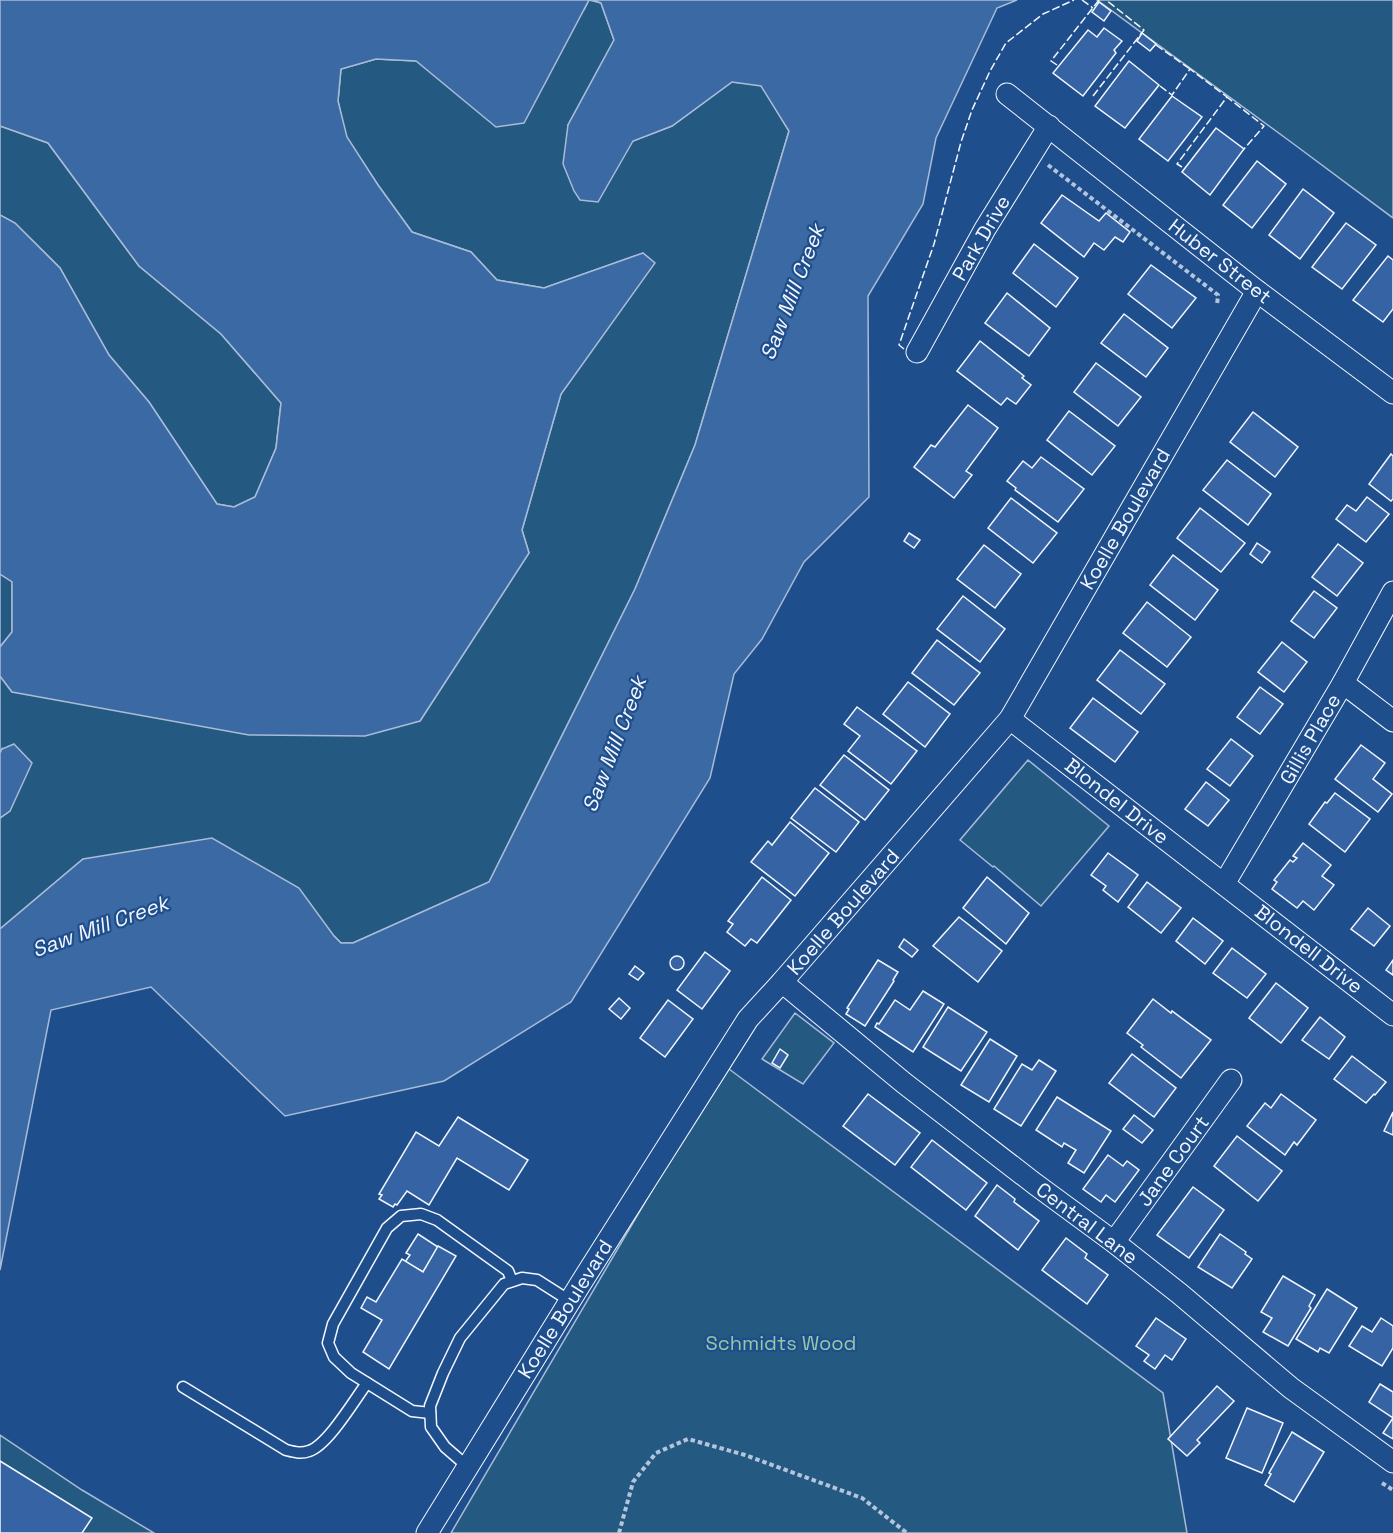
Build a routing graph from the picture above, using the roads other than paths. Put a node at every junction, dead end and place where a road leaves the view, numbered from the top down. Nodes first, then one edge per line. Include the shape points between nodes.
1 (1007, 94) dead end
2 (1049, 126) junction
3 (1257, 291) junction
4 (917, 352) dead end
5 (1393, 393) edge
6 (1393, 592) edge
7 (1343, 682) junction
8 (1010, 719) junction
9 (1393, 721) edge
10 (1224, 884) junction
11 (782, 982) junction
12 (1393, 1015) edge
13 (1231, 1080) dead end
14 (1114, 1242) junction
15 (512, 1281) junction
16 (570, 1300) junction
17 (367, 1383) junction
18 (183, 1387) dead end
19 (430, 1413) junction
20 (1393, 1462) edge
21 (467, 1466) junction
22 (427, 1533) edge

1 - 2 street, Huber Street
2 - 3 street, Huber Street
2 - 4 street, Park Drive
3 - 5 street, Huber Street
3 - 8 street, Koelle Boulevard
6 - 7 street, Gillis Place
7 - 9 street
7 - 10 street, Gillis Place
8 - 10 street, Blondel Drive
8 - 11 street, Koelle Boulevard
10 - 12 street, Blondell Drive
11 - 14 street, Central Lane via 904,1083
11 - 16 street, Koelle Boulevard via 748,1019
13 - 14 street, Jane Court
14 - 20 street, Central Lane via 1291,1388
15 - 16 lane via 537,1280
15 - 17 lane via 508,1271 437,1220 422,1214 401,1216 387,1228 333,1324 328,1343 334,1357
15 - 19 lane via 504,1284 460,1338
16 - 21 street, Koelle Boulevard
17 - 18 lane via 326,1439 312,1450 300,1453 286,1450
17 - 19 lane via 412,1410
19 - 21 lane via 431,1427 446,1449
21 - 22 street, Koelle Boulevard

